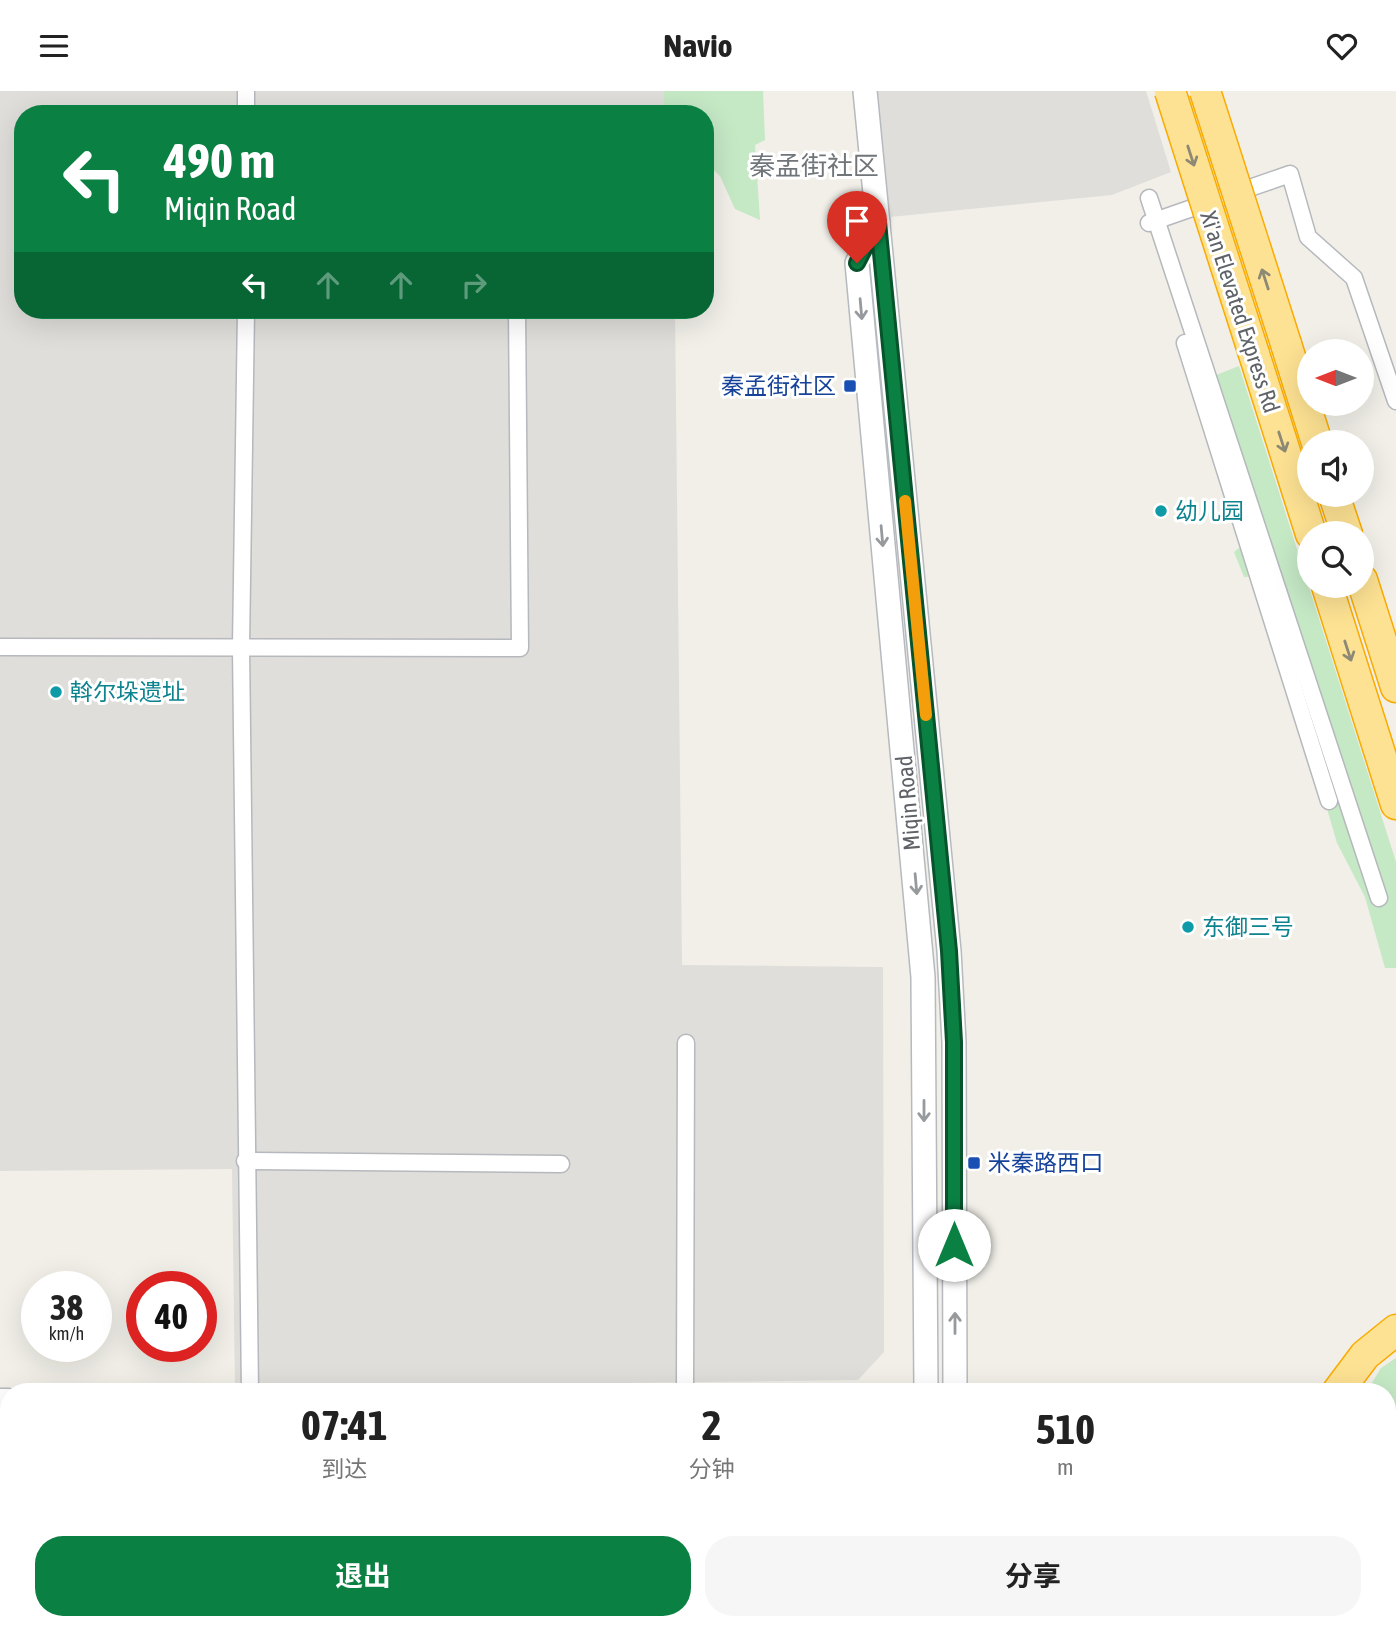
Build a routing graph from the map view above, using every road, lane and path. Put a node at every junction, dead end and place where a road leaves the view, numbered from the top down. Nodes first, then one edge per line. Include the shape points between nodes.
1 (865, 91) edge
2 (1170, 91) edge
3 (1205, 91) edge
4 (1144, 200) dead end
5 (878, 222) junction
6 (1152, 222) junction
7 (246, 319) edge
8 (517, 319) edge
9 (893, 372) junction
10 (867, 373) junction
11 (1396, 401) edge
12 (1313, 430) edge
13 (1307, 521) edge
14 (1331, 598) edge
15 (1368, 598) edge
16 (0, 647) edge
17 (241, 647) junction
18 (1396, 687) edge
19 (1329, 801) dead end
20 (1396, 804) edge
21 (1379, 898) dead end
22 (687, 1043) dead end
23 (245, 1161) junction
24 (561, 1164) dead end
25 (1396, 1330) edge
26 (250, 1383) edge
27 (685, 1383) edge
28 (926, 1383) edge
29 (955, 1383) edge
30 (1341, 1383) edge

1 - 5 street, Miqin Road
2 -> 13 highway, Xi'an Elevated Express Rd, bridge
12 -> 3 highway, Xi'an Elevated Express Rd, bridge
4 - 6 street
5 - 9 street, Miqin Road
5 -> 10 street, Miqin Road via 857,263
6 - 11 street via 1290,174 1308,237 1354,278
6 - 19 street
6 - 21 street
7 - 17 street
8 - 17 street via 520,648
9 - 10 street
29 -> 9 street, Miqin Road via 954,1042 949,951
10 -> 28 street, Miqin Road via 922,964
14 -> 20 highway
15 - 18 highway
16 - 17 street
17 - 23 street
22 - 27 street
23 - 24 street
23 - 26 street
25 - 30 highway via 1365,1355

